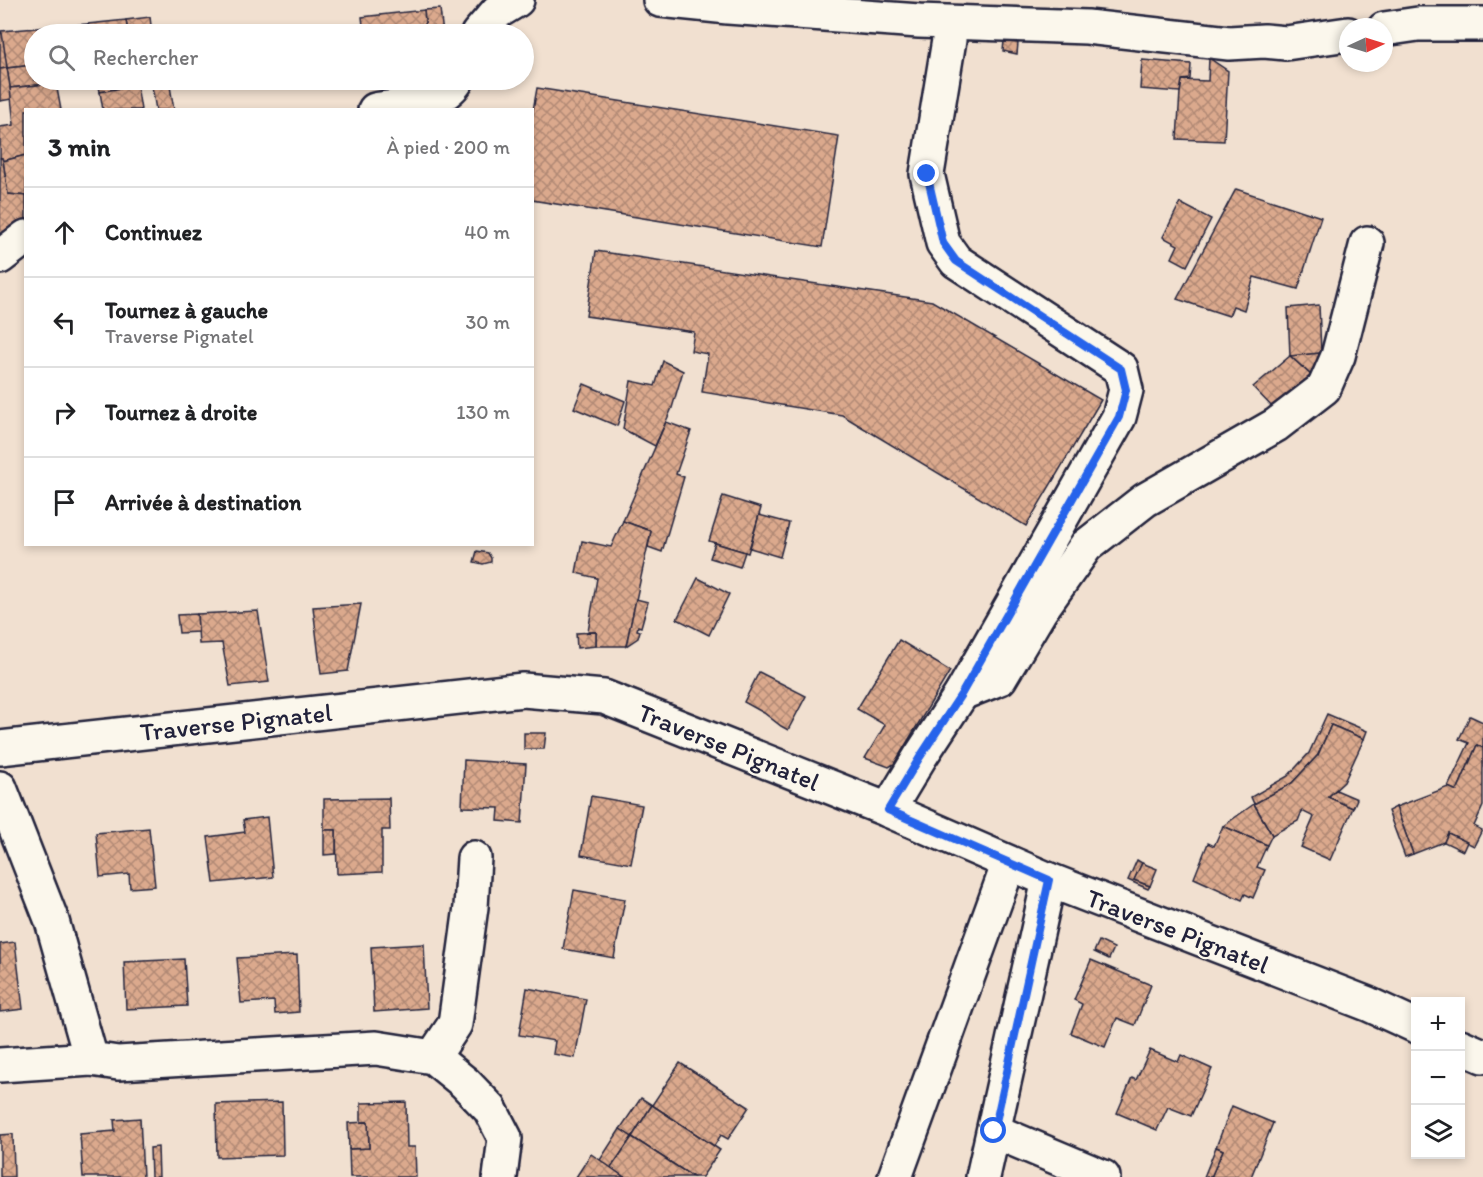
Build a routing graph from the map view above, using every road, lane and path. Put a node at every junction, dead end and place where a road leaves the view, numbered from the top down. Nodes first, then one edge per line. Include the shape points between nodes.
1 (517, 0) edge
2 (660, 0) edge
3 (1456, 0) edge
4 (487, 24) edge
5 (1418, 24) junction
6 (1483, 24) edge
7 (1393, 28) edge
8 (1339, 35) edge
9 (949, 40) dead end
10 (447, 90) edge
11 (386, 108) edge
12 (24, 239) edge
13 (1367, 243) dead end
14 (0, 257) edge
15 (962, 693) junction
16 (0, 748) edge
17 (0, 788) edge
18 (888, 810) junction
19 (474, 858) dead end
20 (1009, 862) junction
21 (1049, 880) junction
22 (1411, 1024) edge
23 (1465, 1048) edge
24 (1483, 1056) edge
25 (433, 1057) junction
26 (91, 1059) junction
27 (0, 1065) edge
28 (994, 1131) junction
29 (500, 1177) edge
30 (895, 1177) edge
31 (983, 1177) edge
32 (1102, 1177) edge

1 - 4 street
2 - 8 street via 919,21 1088,27 1229,43 1286,43
3 - 5 street
5 - 6 street
5 - 7 street
9 - 15 street via 927,174 943,243 956,261 1121,369 1126,390 1119,417
10 - 11 street via 430,100
12 - 14 street
13 - 15 street via 1338,356 1324,388 1276,425 1145,500 1086,546 1040,611 1000,678
15 - 18 street
16 - 18 street, Traverse Pignatel via 523,690 604,697
17 - 26 street via 52,921
18 - 20 street, Traverse Pignatel
19 - 25 street via 455,1024
20 - 21 street, Traverse Pignatel
20 - 30 street
21 - 22 street, Traverse Pignatel
21 - 28 street
23 - 24 street
25 - 26 street via 376,1048 118,1063
25 - 29 street via 490,1109 505,1138
26 - 27 street
28 - 31 street
28 - 32 street

